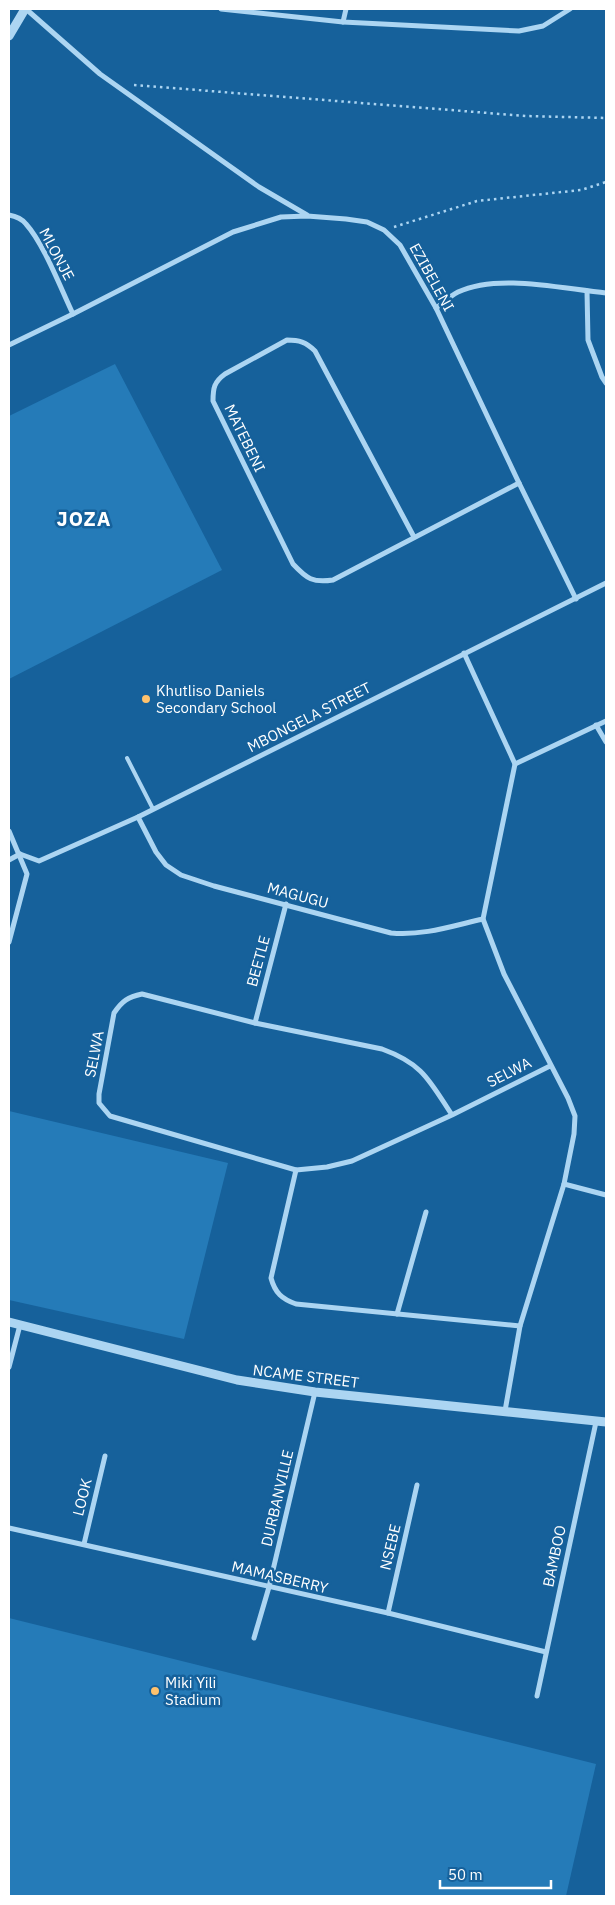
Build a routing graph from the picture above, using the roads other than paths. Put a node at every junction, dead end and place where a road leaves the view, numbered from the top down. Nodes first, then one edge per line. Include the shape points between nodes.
1 (25, 9) edge
2 (221, 9) edge
3 (346, 9) edge
4 (570, 9) edge
5 (343, 22) junction
6 (9, 36) edge
7 (9, 215) edge
8 (308, 216) junction
9 (587, 291) junction
10 (606, 292) edge
11 (436, 308) junction
12 (73, 314) junction
13 (9, 345) edge
14 (606, 383) edge
15 (519, 483) junction
16 (414, 537) junction
17 (606, 583) edge
18 (576, 599) junction
19 (464, 653) junction
20 (606, 721) edge
21 (596, 725) junction
22 (606, 742) edge
23 (127, 758) dead end
24 (516, 764) junction
25 (153, 809) junction
26 (138, 817) junction
27 (9, 831) edge
28 (20, 854) junction
29 (9, 860) edge
30 (286, 904) junction
31 (483, 919) junction
32 (9, 942) edge
33 (255, 1023) junction
34 (550, 1066) junction
35 (452, 1115) junction
36 (296, 1170) junction
37 (564, 1184) junction
38 (606, 1195) edge
39 (426, 1212) dead end
40 (397, 1314) junction
41 (9, 1322) edge
42 (20, 1325) junction
43 (520, 1326) junction
44 (9, 1367) edge
45 (315, 1392) junction
46 (505, 1411) junction
47 (596, 1422) junction
48 (606, 1422) edge
49 (105, 1456) dead end
50 (417, 1485) dead end
51 (9, 1528) edge
52 (84, 1544) junction
53 (269, 1587) junction
54 (388, 1613) junction
55 (254, 1638) dead end
56 (546, 1652) junction
57 (537, 1696) dead end

1 - 6 street
1 - 8 street via 100,74 259,187
2 - 5 street
3 - 5 street
4 - 5 street via 543,26 520,31
7 - 12 street, MLONJE via 24,222 35,237
8 - 11 street, EZIBELENI via 367,222 384,230 400,246
8 - 12 street, EZIBELENI via 281,217 233,232
9 - 10 street
9 - 11 street via 526,284 480,284 457,292
9 - 14 street via 588,340
11 - 15 street, EZIBELENI
12 - 13 street, EZIBELENI
15 - 16 street, MATEBENI
15 - 18 street, EZIBELENI
16 - 16 street, MATEBENI via 333,580 319,582 305,576 293,564 213,401 216,381 287,340 307,343 315,351
17 - 18 street, MBONGELA STREET
18 - 19 street, MBONGELA STREET
19 - 24 street
19 - 25 street, MBONGELA STREET
20 - 21 street
21 - 22 street
21 - 24 street
23 - 25 lane
24 - 31 street
25 - 26 street, MBONGELA STREET
26 - 28 street, MBONGELA STREET via 38,861
26 - 30 street, MAGUGU via 156,852 166,865 181,875
27 - 28 street
28 - 29 street
28 - 32 street via 27,874
30 - 31 street, MAGUGU via 391,933 410,935
30 - 33 street, BEETLE
31 - 34 street via 504,974
33 - 35 street, SELWA via 402,1056 427,1076
33 - 36 street, SELWA via 142,994 130,997 114,1013 99,1102 110,1116
34 - 35 street, SELWA
34 - 37 street via 575,1116
35 - 36 street, SELWA via 352,1161
36 - 40 street via 271,1278 278,1294 296,1304
37 - 38 street
37 - 43 street
39 - 40 street
40 - 43 street
41 - 42 street, NCAME STREET
42 - 44 street
42 - 45 street, NCAME STREET via 237,1380
43 - 46 street
45 - 46 street, NCAME STREET
45 - 53 street, DURBANVILLE
46 - 47 street, NCAME STREET
47 - 48 street, NCAME STREET
47 - 56 street, BAMBOO
49 - 52 street, LOOK
50 - 54 street, NSEBE
51 - 52 street, MAMASBERRY
52 - 53 street, MAMASBERRY
53 - 54 street, MAMASBERRY
53 - 55 street, DURBANVILLE
54 - 56 street, MAMASBERRY
56 - 57 street, BAMBOO

